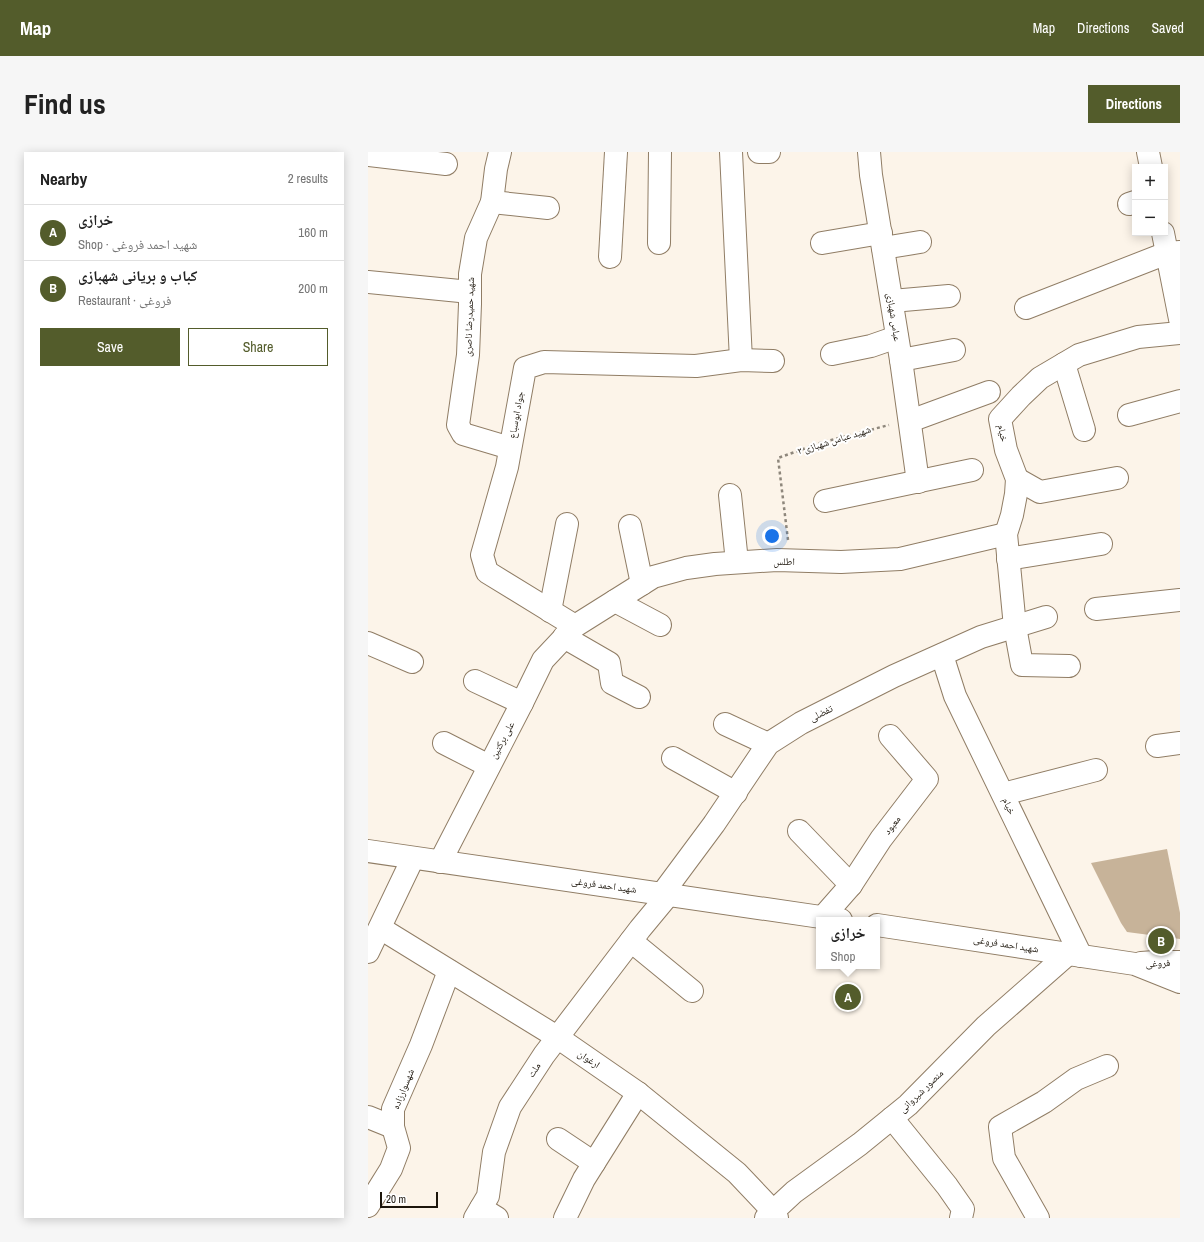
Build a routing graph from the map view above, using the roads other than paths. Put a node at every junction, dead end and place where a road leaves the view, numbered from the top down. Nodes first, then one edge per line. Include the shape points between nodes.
1 (500, 152) edge
2 (616, 152) edge
3 (660, 152) edge
4 (731, 152) edge
5 (759, 152) edge
6 (769, 152) edge
7 (869, 152) edge
8 (1148, 152) edge
9 (368, 155) edge
10 (446, 164) dead end
11 (1150, 164) edge
12 (492, 202) junction
13 (548, 208) dead end
14 (882, 241) junction
15 (920, 242) dead end
16 (659, 243) dead end
17 (822, 244) dead end
18 (1170, 246) edge
19 (610, 257) dead end
20 (368, 282) edge
21 (470, 292) junction
22 (949, 296) dead end
23 (892, 301) junction
24 (1026, 308) dead end
25 (1180, 319) edge
26 (1180, 333) edge
27 (897, 337) junction
28 (954, 350) dead end
29 (832, 354) dead end
30 (741, 360) junction
31 (901, 360) junction
32 (774, 361) dead end
33 (1064, 364) junction
34 (989, 392) dead end
35 (1180, 401) edge
36 (1129, 415) dead end
37 (910, 420) junction
38 (1084, 430) dead end
39 (510, 448) junction
40 (972, 470) dead end
41 (1116, 478) dead end
42 (1017, 479) junction
43 (918, 482) junction
44 (730, 495) dead end
45 (825, 501) dead end
46 (567, 524) dead end
47 (630, 526) dead end
48 (1006, 534) junction
49 (1101, 544) dead end
50 (1008, 560) junction
51 (737, 562) junction
52 (642, 584) junction
53 (1180, 600) edge
54 (615, 601) junction
55 (1096, 609) dead end
56 (550, 611) junction
57 (1046, 617) dead end
58 (660, 625) dead end
59 (1015, 627) junction
60 (569, 631) junction
61 (369, 647) edge
62 (942, 655) junction
63 (412, 662) dead end
64 (1069, 666) dead end
65 (475, 681) dead end
66 (639, 697) dead end
67 (522, 703) junction
68 (725, 724) dead end
69 (890, 736) dead end
70 (444, 743) dead end
71 (1180, 743) edge
72 (768, 744) junction
73 (1157, 746) dead end
74 (673, 758) dead end
75 (489, 766) junction
76 (1096, 770) dead end
77 (736, 793) junction
78 (1003, 794) junction
79 (799, 830) dead end
80 (368, 851) edge
81 (413, 858) junction
82 (440, 862) junction
83 (851, 885) junction
84 (666, 894) junction
85 (819, 917) edge
86 (833, 917) edge
87 (880, 925) edge
88 (380, 928) junction
89 (631, 941) junction
90 (368, 952) edge
91 (1075, 955) junction
92 (1180, 962) edge
93 (1135, 964) junction
94 (449, 971) junction
95 (1180, 982) edge
96 (692, 991) dead end
97 (557, 1037) junction
98 (1107, 1066) dead end
99 (638, 1093) junction
100 (368, 1117) edge
101 (892, 1118) junction
102 (393, 1127) junction
103 (558, 1139) dead end
104 (594, 1163) junction
105 (368, 1206) edge
106 (368, 1213) edge
107 (484, 1215) edge
108 (772, 1216) edge
109 (378, 1218) edge
110 (565, 1218) edge
111 (961, 1218) edge
112 (1038, 1218) edge

1 - 12 street, شهید حمیدرضا ناصری
2 - 19 street
3 - 16 street
4 - 30 street
5 - 6 street
7 - 14 street, عباس شهبازی
8 - 11 street
9 - 10 street
12 - 13 street
12 - 21 street, شهید حمیدرضا ناصری via 476,238
14 - 15 street
14 - 17 street
14 - 23 street, عباس شهبازی
18 - 24 street
18 - 25 street
20 - 21 street
21 - 39 street, شهید حمیدرضا ناصری via 468,355 458,425 463,434
22 - 23 street
23 - 27 street, عباس شهبازی
26 - 33 street, خیام via 1138,336 1079,355
27 - 29 street via 871,346
27 - 31 street, عباس شهبازی
28 - 31 street
30 - 32 street, جواد ابوسباع
30 - 39 street, جواد ابوسباع via 696,366 544,362 525,368
31 - 37 street, عباس شهبازی
33 - 38 street
33 - 42 street, خیام via 1040,378 1000,419 1006,450
34 - 37 street
35 - 36 street
37 - 43 street, عباس شهبازی
39 - 56 street, جواد ابوسباع via 482,555 487,572
40 - 43 street
41 - 42 street via 1040,492
42 - 48 street, خیام via 1012,515
43 - 45 street
44 - 51 street
46 - 56 street
47 - 52 street
48 - 50 street, خیام
48 - 51 street, اطلس via 900,559
49 - 50 street
50 - 59 street, خیام
51 - 52 street, اطلس via 686,568 653,577
52 - 54 street, اطلس
53 - 55 street
54 - 58 street
54 - 60 street, اطلس
56 - 60 street, جواد ابوسباع
57 - 59 street, تفضلی
59 - 62 street, تفضلی via 981,637
59 - 64 street, خیام via 1022,665
60 - 66 street, جواد ابوسباع via 609,663 612,684
60 - 67 street, علی برکتین via 542,660
61 - 63 street
62 - 72 street, تفضلی via 801,723
62 - 78 street, خیام via 955,696
65 - 67 street
67 - 75 street, علی برکتین
68 - 72 street
69 - 83 street, معبود via 928,779 881,839
70 - 75 street
71 - 73 street
72 - 77 street, تفضلی
74 - 77 street
75 - 82 street, علی برکتین
76 - 78 street
77 - 84 street, تفضلی
78 - 91 street, خیام
79 - 83 street
80 - 81 street, شهید احمد فروغی
81 - 82 street, شهید احمد فروغی
81 - 88 street
82 - 84 street, شهید احمد فروغی
83 - 86 street, معبود
84 - 85 street, شهید احمد فروغی
84 - 89 street, ملت
87 - 91 street, شهید احمد فروغی
88 - 90 street
88 - 94 street, ارغوان
89 - 96 street
89 - 97 street, ملت
91 - 93 street, شهید احمد فروغی
91 - 101 street, منصور شیروانی via 986,1026
92 - 93 street, فروغی
93 - 95 street, فروغی
94 - 97 street, ارغوان
94 - 102 street, شهسوارزاده via 393,1109
97 - 99 street, ارغوان
97 - 107 street, ملت via 510,1107 494,1152
98 - 112 street via 1076,1080 1044,1102 1000,1126 1004,1158
99 - 104 street
99 - 108 street, ارغوان via 737,1173
100 - 102 street
101 - 108 street, منصور شیروانی via 794,1192
101 - 111 street via 963,1209
102 - 105 street, شهسوارزاده via 399,1148 392,1168
103 - 104 street
104 - 110 street
106 - 109 street

